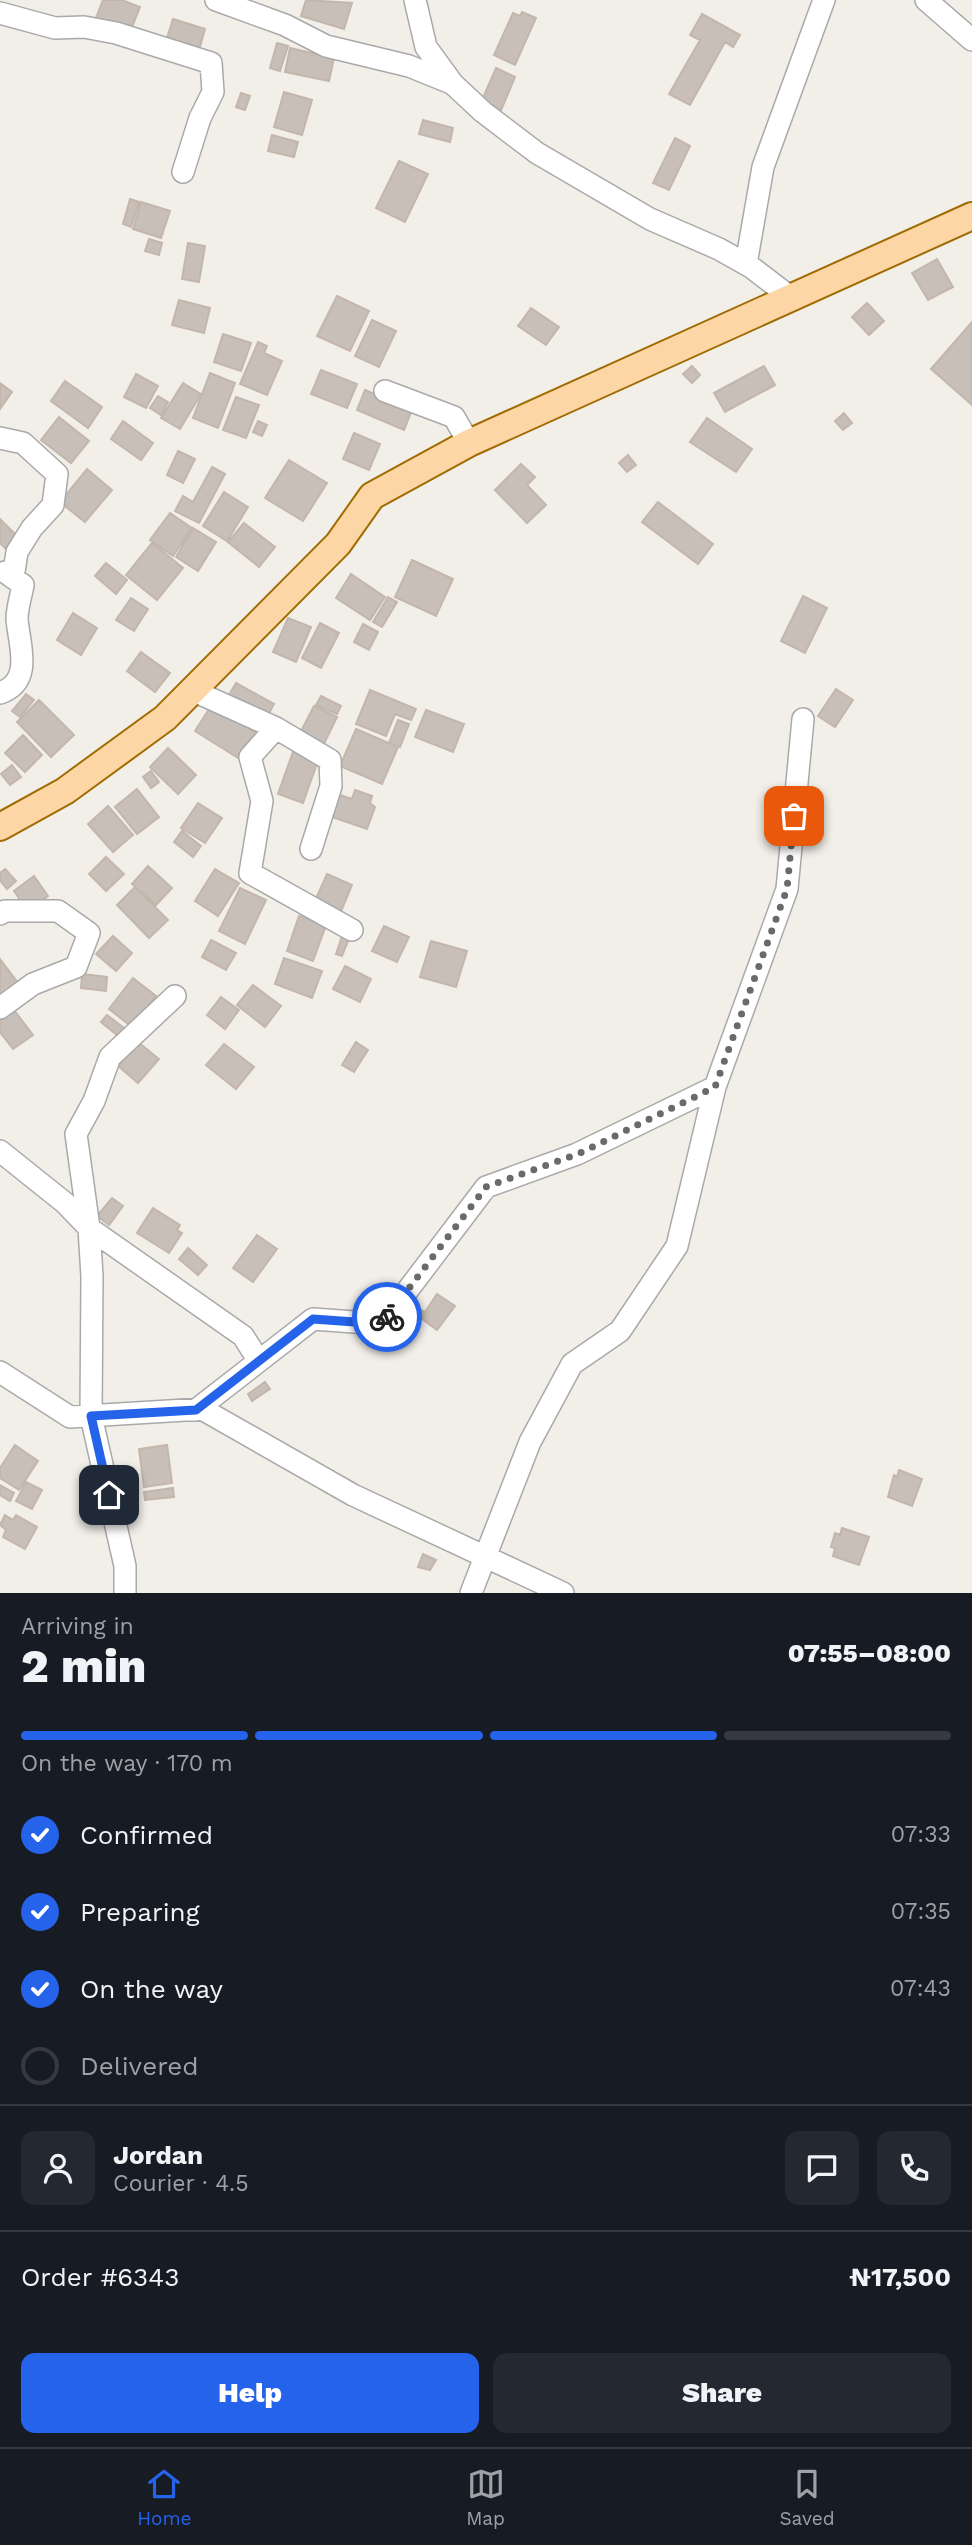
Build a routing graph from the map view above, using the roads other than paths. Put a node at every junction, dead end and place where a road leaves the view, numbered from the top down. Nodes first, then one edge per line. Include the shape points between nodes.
1 (216, 0) edge
2 (415, 0) edge
3 (824, 0) edge
4 (926, 0) edge
5 (0, 13) edge
6 (972, 40) edge
7 (453, 84) junction
8 (183, 172) dead end
9 (972, 216) edge
10 (746, 264) junction
11 (789, 296) junction
12 (385, 391) dead end
13 (0, 438) edge
14 (469, 443) junction
15 (6, 573) edge
16 (194, 691) junction
17 (0, 693) edge
18 (803, 719) dead end
19 (276, 728) junction
20 (0, 827) edge
21 (311, 849) dead end
22 (0, 914) edge
23 (352, 930) dead end
24 (175, 996) dead end
25 (0, 1008) edge
26 (715, 1087) junction
27 (0, 1152) edge
28 (89, 1228) junction
29 (259, 1361) junction
30 (0, 1372) edge
31 (196, 1410) junction
32 (91, 1416) junction
33 (485, 1559) junction
34 (125, 1593) edge
35 (471, 1593) edge
36 (563, 1593) edge

1 - 7 street via 285,25 326,46 409,66
2 - 7 street via 426,47
3 - 10 street via 762,167
4 - 6 street
5 - 8 street via 55,28 116,33 211,63 213,92
7 - 10 street via 537,153 650,219
9 - 11 main road
10 - 11 street
11 - 14 main road
12 - 14 street via 454,417
13 - 15 street via 23,443 57,474 53,505 32,528
14 - 16 main road via 372,496 338,544
15 - 17 street via 23,585 17,618 22,672 9,690
16 - 19 street
16 - 20 main road via 165,718 65,790
18 - 26 street via 787,889
19 - 21 street via 330,760 331,786
19 - 23 street via 250,757 262,802 250,873
22 - 25 street via 58,911 89,933 76,967 33,984
24 - 28 street via 110,1057 76,1134
26 - 29 street via 578,1154 486,1187 382,1324 313,1319
26 - 33 street via 677,1247 620,1331 572,1364 530,1442
27 - 28 street
28 - 29 street via 243,1336
28 - 32 street
29 - 31 street
30 - 32 street via 70,1417
31 - 32 street
31 - 33 street via 202,1409 353,1495
32 - 34 street via 125,1566
33 - 35 street
33 - 36 street

